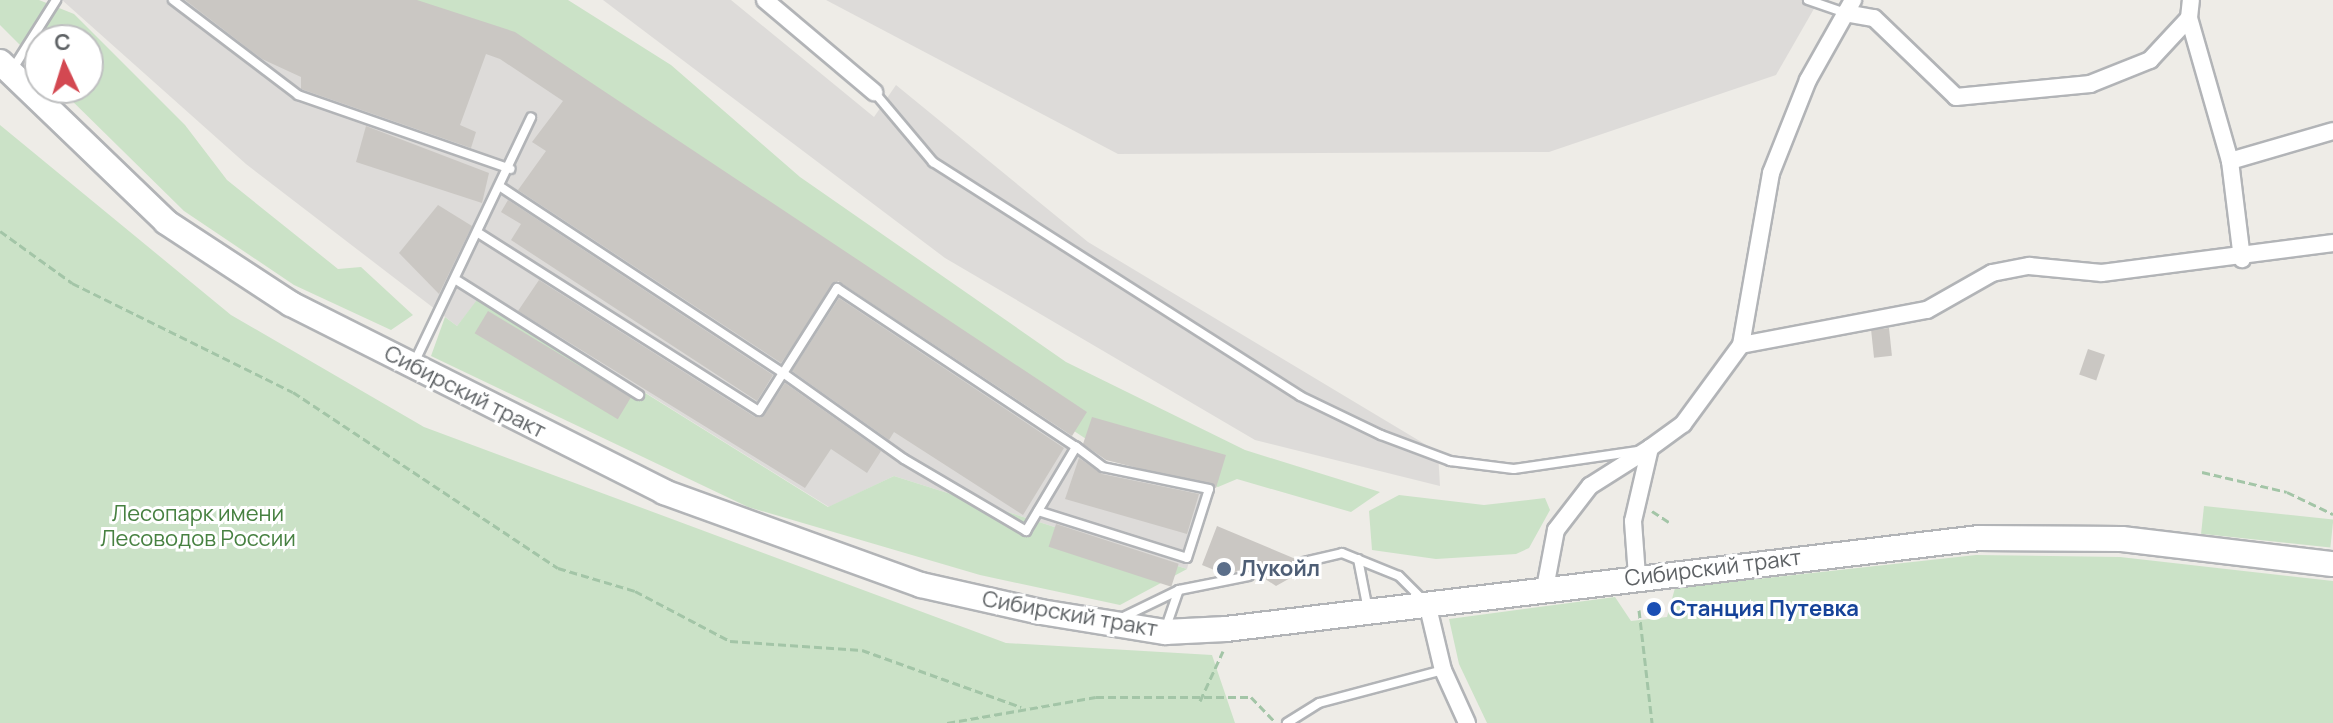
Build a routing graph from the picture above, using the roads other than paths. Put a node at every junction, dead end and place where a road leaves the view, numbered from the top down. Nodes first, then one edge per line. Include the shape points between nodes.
1 (56, 0) edge
2 (173, 0) edge
3 (765, 0) edge
4 (1808, 0) edge
5 (2191, 0) edge
6 (1849, 6) edge
7 (2189, 18) junction
8 (5, 67) edge
9 (874, 92) joint
10 (531, 118) dead end
11 (2333, 131) edge
12 (2230, 161) junction
13 (510, 169) junction
14 (502, 188) junction
15 (480, 234) junction
16 (2333, 243) edge
17 (2242, 259) junction
18 (458, 281) junction
19 (1741, 345) junction
20 (413, 365) junction
21 (783, 373) junction
22 (639, 395) dead end
23 (1076, 447) junction
24 (1650, 448) junction
25 (1038, 511) junction
26 (1358, 559) junction
27 (1304, 562) dead end
28 (2333, 564) edge
29 (1249, 576) dead end
30 (1637, 576) junction
31 (1545, 588) junction
32 (1179, 590) junction
33 (1427, 603) junction
34 (1368, 611) junction
35 (1109, 625) junction
36 (1165, 632) junction
37 (1443, 670) junction
38 (1287, 723) edge
39 (1467, 723) edge

1 - 8 lane
2 - 13 lane via 298,95
3 - 9 street
4 - 6 lane
5 - 7 street
6 - 7 street via 1874,18 1956,97 2090,84 2150,60
6 - 19 street via 1771,173
7 - 12 street
8 - 20 main road, Сибирский тракт via 201,248
9 - 24 lane via 933,162 1274,380 1381,435 1450,461 1514,469
10 - 13 lane
11 - 12 street
12 - 17 street
13 - 14 lane
14 - 15 lane
14 - 21 lane
15 - 18 lane
15 - 21 lane via 759,411
16 - 17 street
17 - 19 street via 2102,273 2029,266 1992,273 1927,310
18 - 20 lane
18 - 22 lane
19 - 24 street via 1683,424
20 - 35 main road, Сибирский тракт via 664,492 921,585
21 - 23 lane via 837,288
21 - 25 lane via 904,459 1026,531
23 - 25 lane
23 - 25 lane via 1103,467 1209,489 1187,558
24 - 30 street via 1633,521
24 - 31 street via 1590,486 1564,519 1545,565
26 - 27 lane via 1342,553
26 - 33 lane via 1399,576
26 - 34 lane
28 - 30 main road, Сибирский тракт via 2122,539 1979,538
29 - 32 lane
30 - 31 main road, Сибирский тракт
31 - 33 main road, Сибирский тракт
32 - 35 lane
32 - 36 lane
33 - 34 main road, Сибирский тракт
33 - 37 street
34 - 36 main road, Сибирский тракт
35 - 36 main road, Сибирский тракт
37 - 38 lane via 1319,703
37 - 39 street

